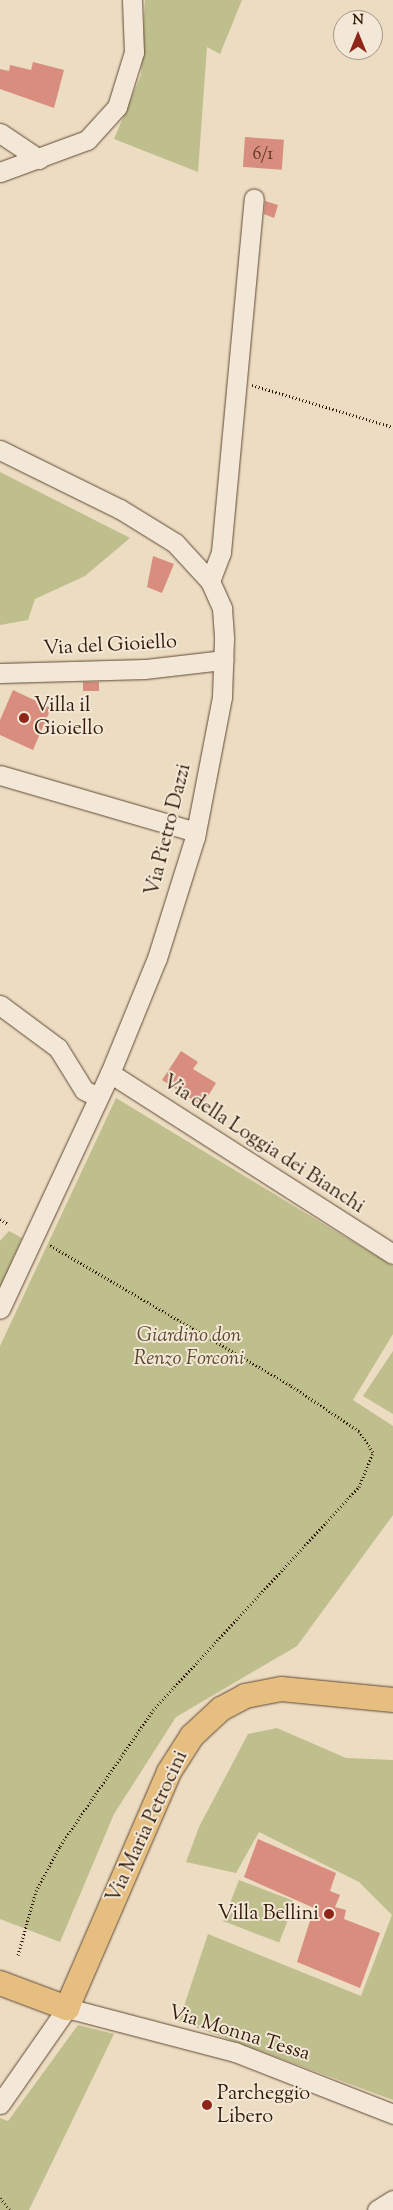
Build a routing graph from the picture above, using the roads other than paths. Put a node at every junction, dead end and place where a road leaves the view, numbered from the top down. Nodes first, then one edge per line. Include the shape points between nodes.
1 (132, 0) edge
2 (0, 133) edge
3 (40, 159) junction
4 (0, 172) edge
5 (254, 199) dead end
6 (0, 450) edge
7 (210, 581) junction
8 (223, 660) junction
9 (0, 673) edge
10 (0, 775) edge
11 (196, 832) junction
12 (0, 1005) edge
13 (110, 1073) junction
14 (96, 1096) junction
15 (393, 1254) edge
16 (0, 1309) edge
17 (393, 1700) edge
18 (0, 1983) edge
19 (67, 2008) junction
20 (0, 2104) edge
21 (393, 2114) edge
22 (393, 2200) edge
23 (377, 2210) edge

1 - 3 street via 134,52 117,107 87,140
2 - 3 street
3 - 4 street
5 - 7 street via 221,552
6 - 7 street, Via Pietro Dazzi via 168,538
7 - 8 street, Via Pietro Dazzi via 222,608
8 - 9 street, Via del Gioiello via 145,669
8 - 11 street, Via Pietro Dazzi via 222,697
10 - 11 street
11 - 13 street, Via Pietro Dazzi via 157,958
12 - 14 street via 58,1048 84,1090
13 - 14 street, Via Pietro Dazzi
13 - 15 street, Via della Loggia dei Bianchi
14 - 16 street, Via Pietro Dazzi
17 - 19 main road, Via Maria Petrocini via 280,1688 238,1700 206,1722 169,1772
18 - 19 main road
19 - 20 street
19 - 21 street, Via Monna Tessa via 235,2052
22 - 23 street

